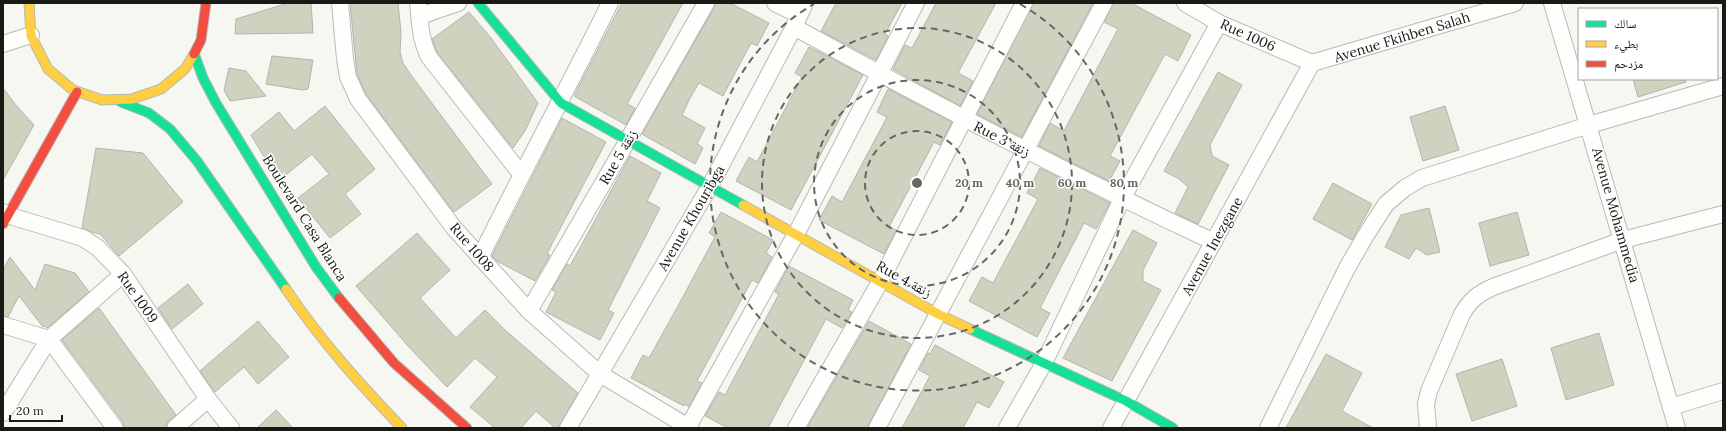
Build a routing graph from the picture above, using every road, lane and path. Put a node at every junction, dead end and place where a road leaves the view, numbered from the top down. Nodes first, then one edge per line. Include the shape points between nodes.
1 (29, 3) edge
2 (206, 3) edge
3 (340, 3) edge
4 (458, 3) edge
5 (478, 3) edge
6 (610, 3) edge
7 (706, 3) edge
8 (775, 3) edge
9 (916, 3) edge
10 (1024, 3) edge
11 (1104, 3) edge
12 (1185, 3) edge
13 (1515, 3) edge
14 (1552, 3) edge
15 (419, 9) edge
16 (799, 15) edge
17 (1219, 23) junction
18 (31, 35) junction
19 (3, 44) edge
20 (195, 56) junction
21 (1312, 63) junction
22 (879, 74) junction
23 (1723, 86) edge
24 (76, 92) junction
25 (121, 102) junction
26 (561, 103) junction
27 (963, 119) junction
28 (1589, 125) junction
29 (628, 140) junction
30 (1024, 150) junction
31 (521, 174) junction
32 (710, 186) junction
33 (1122, 199) junction
34 (1723, 214) edge
35 (4, 217) edge
36 (796, 234) junction
37 (1623, 240) junction
38 (1214, 242) junction
39 (480, 258) junction
40 (123, 274) junction
41 (880, 282) junction
42 (529, 310) junction
43 (938, 314) junction
44 (3, 325) edge
45 (49, 338) junction
46 (1044, 363) junction
47 (600, 374) junction
48 (1723, 391) edge
49 (208, 399) junction
50 (1126, 401) junction
51 (1671, 407) junction
52 (3, 413) edge
53 (689, 427) edge
54 (115, 428) edge
55 (175, 428) edge
56 (231, 428) edge
57 (402, 428) edge
58 (467, 428) edge
59 (568, 428) edge
60 (796, 428) edge
61 (877, 428) edge
62 (1007, 428) edge
63 (1111, 428) edge
64 (1173, 428) edge
65 (1268, 428) edge
66 (1428, 428) edge
67 (1677, 428) edge

1 - 18 main road
2 - 20 main road via 203,37
3 - 39 street, Rue 1008 via 347,71 358,99
4 - 15 street
5 - 26 main road
6 - 26 street
7 - 29 street, Rue 5 زنقة
8 - 16 street, Rue 3 زنقة
9 - 22 street
10 - 27 street
11 - 30 street
12 - 17 street, Rue 1006
13 - 21 street, Avenue Fkihben Salah
14 - 28 street, Avenue Mohammedia
15 - 31 street via 422,40 430,56
16 - 22 street, Rue 3 زنقة
16 - 32 street, Avenue Khouribga
17 - 21 street, Rue 1006
17 - 33 street
18 - 19 street
18 - 24 main road via 40,58 56,78
20 - 25 main road via 176,80 150,95
20 - 58 main road, Boulevard Casa Blanca via 216,103 316,268 394,363
21 - 38 street, Avenue Inezgane
22 - 27 street, Rue 3 زنقة
22 - 36 street
23 - 28 street
24 - 25 main road via 98,100
24 - 35 main road
25 - 57 main road via 149,113 170,129 197,162 311,326 350,374
26 - 29 main road, Rue 4 زنقة
26 - 31 street
27 - 30 street, Rue 3 زنقة
27 - 41 street
28 - 37 street, Avenue Mohammedia
28 - 65 street via 1422,178 1386,204 1347,268
29 - 32 main road, Rue 4 زنقة
29 - 42 street, Rue 5 زنقة
30 - 33 street, Rue 3 زنقة
30 - 43 street
31 - 39 street
32 - 36 main road, Rue 4 زنقة
32 - 47 street, Avenue Khouribga
33 - 38 street, Rue 3 زنقة
33 - 46 street
34 - 37 street
35 - 40 street, Rue 1009 via 83,238 98,248
36 - 41 main road, Rue 4 زنقة
36 - 53 street
37 - 51 street, Avenue Mohammedia
37 - 66 street via 1493,287 1478,294 1468,303 1429,391 1426,404
38 - 50 street, Avenue Inezgane
39 - 42 street, Rue 1008
40 - 45 street
40 - 49 street, Rue 1009
41 - 43 main road, Rue 4 زنقة
41 - 60 street
42 - 47 street, Rue 1008
43 - 46 main road, Rue 4 زنقة
43 - 61 street
44 - 45 street
45 - 52 street
45 - 54 street
46 - 50 main road, Rue 4 زنقة
46 - 62 street
47 - 53 street, Rue 1008
47 - 59 street, Avenue Khouribga
48 - 51 street
49 - 55 street
49 - 56 street, Rue 1009
50 - 63 street, Avenue Inezgane
50 - 64 main road, Rue 4 زنقة
51 - 67 street, Avenue Mohammedia

